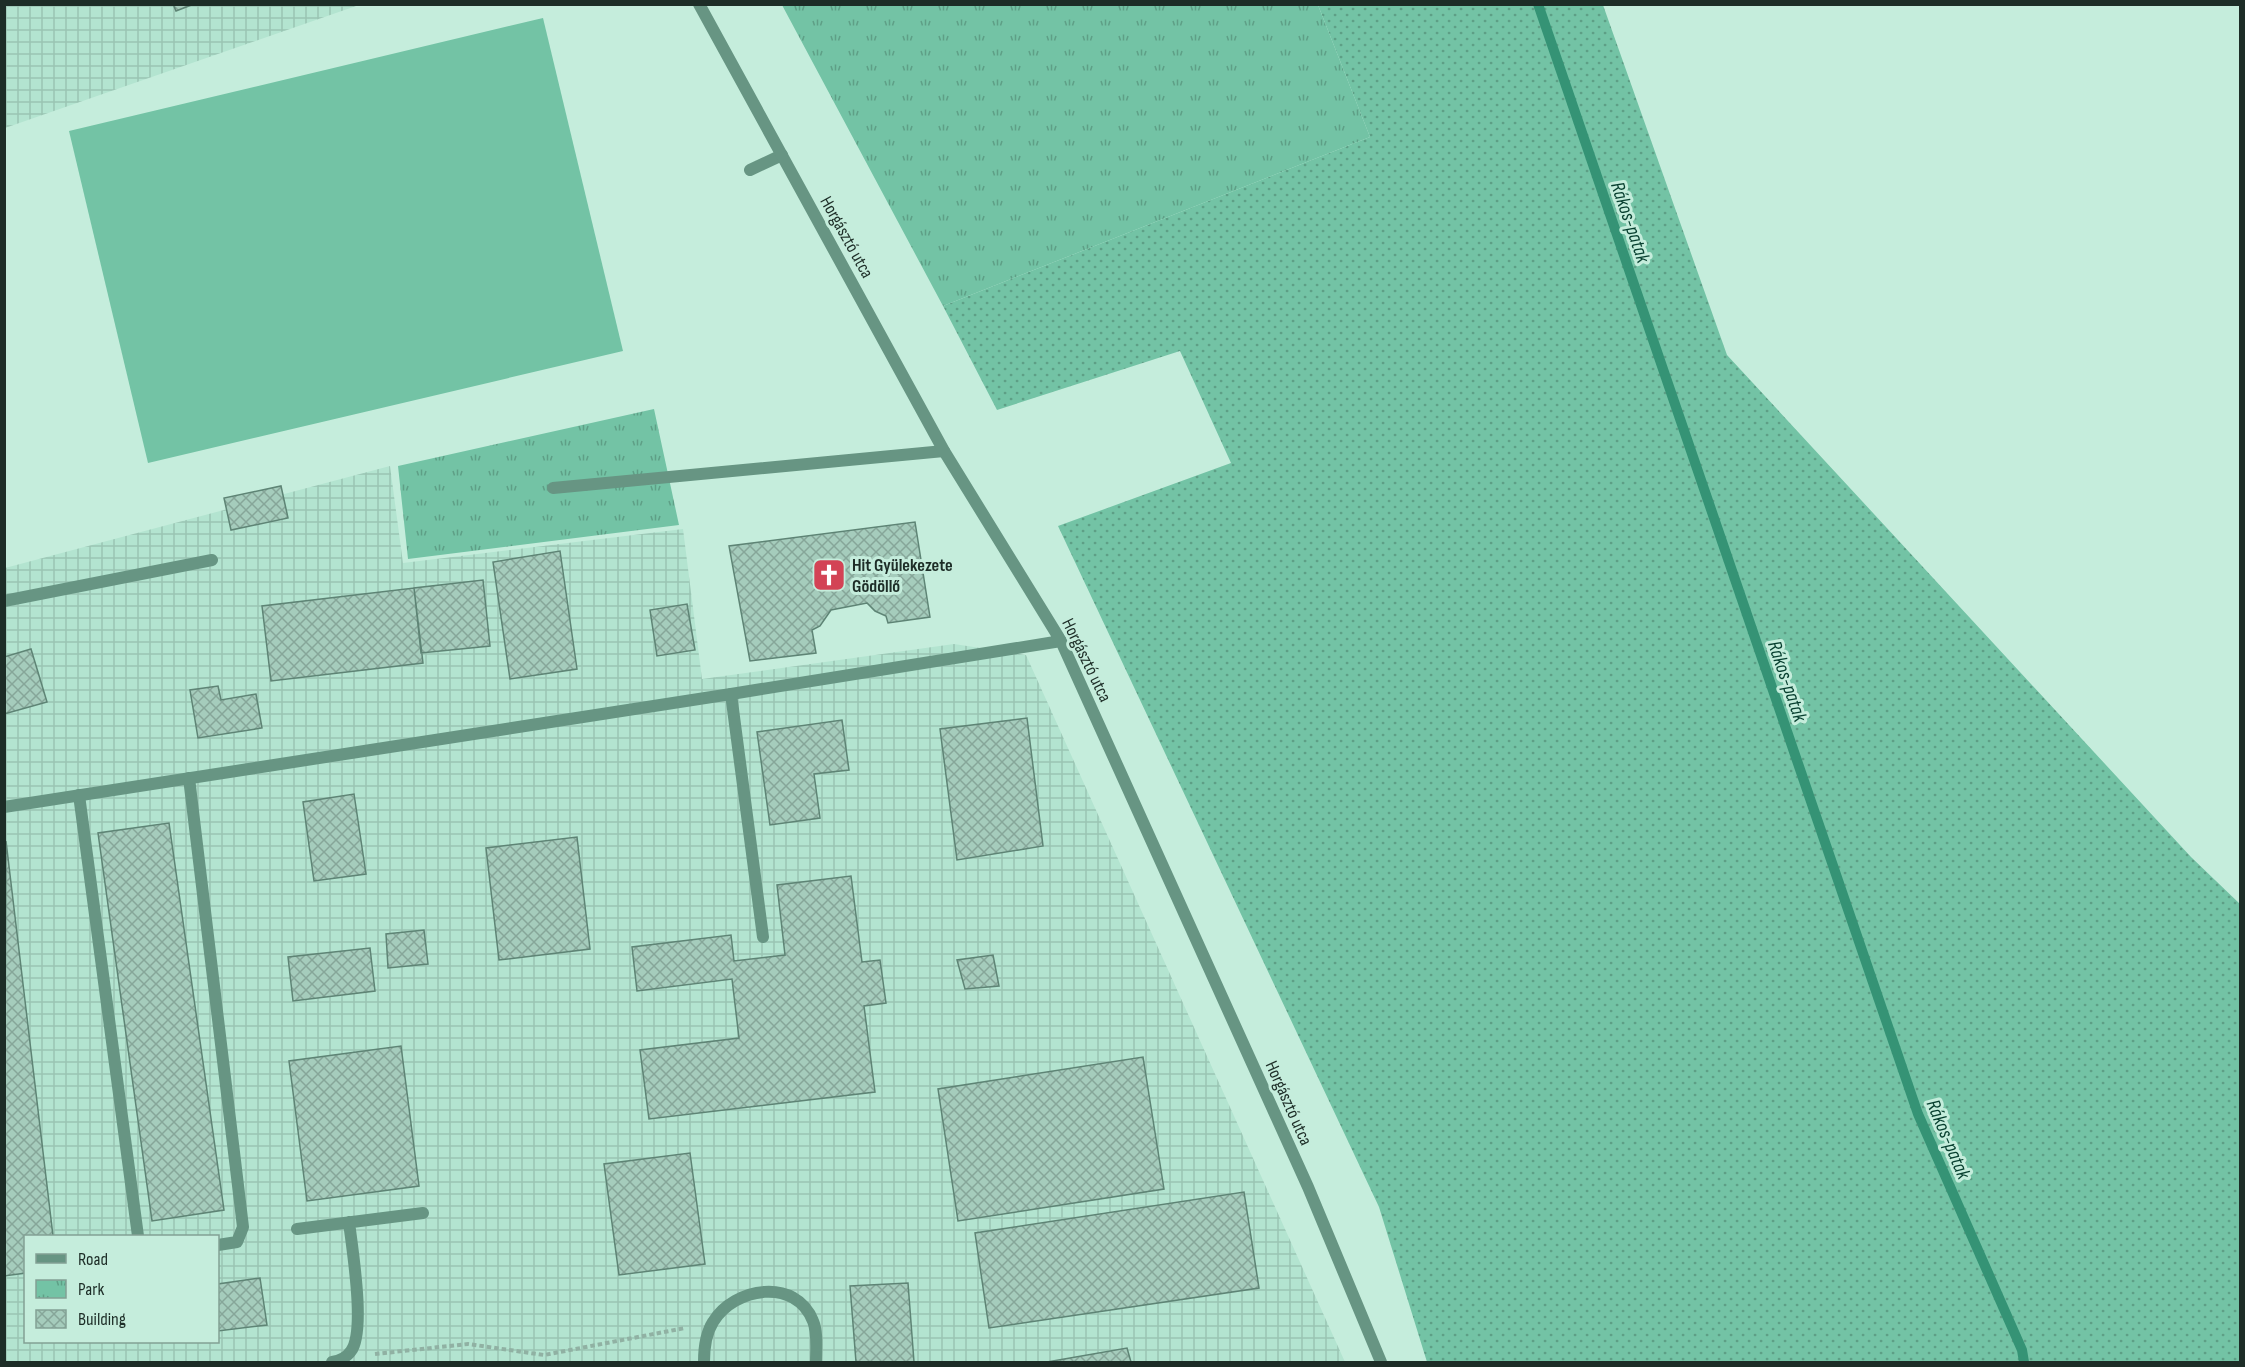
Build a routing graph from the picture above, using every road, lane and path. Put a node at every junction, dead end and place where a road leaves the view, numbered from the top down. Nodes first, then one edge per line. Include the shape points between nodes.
1 (699, 4) edge
2 (782, 155) junction
3 (750, 170) dead end
4 (944, 451) junction
5 (553, 488) dead end
6 (212, 560) dead end
7 (4, 601) edge
8 (1061, 641) junction
9 (731, 694) junction
10 (189, 778) junction
11 (79, 795) junction
12 (4, 807) edge
13 (762, 937) dead end
14 (423, 1213) dead end
15 (349, 1222) junction
16 (297, 1229) dead end
17 (138, 1235) edge
18 (219, 1245) edge
19 (712, 1323) junction
20 (345, 1357) junction
21 (332, 1362) edge
22 (704, 1362) edge
23 (816, 1362) edge
24 (1381, 1362) edge

1 - 2 street, Horgásztó utca
2 - 3 street
2 - 4 street, Horgásztó utca
4 - 5 street
4 - 8 street, Horgásztó utca
6 - 7 street
8 - 9 street
8 - 24 street, Horgásztó utca via 1308,1187
9 - 10 street
9 - 13 street
10 - 11 street
10 - 18 street via 243,1227 237,1242
11 - 12 street
11 - 17 street
14 - 15 street
15 - 16 street
15 - 20 street via 357,1305 356,1341
19 - 20 path via 544,1355 468,1344
19 - 22 street
19 - 23 street via 735,1300 754,1292 786,1294 809,1311 815,1324
20 - 21 street

